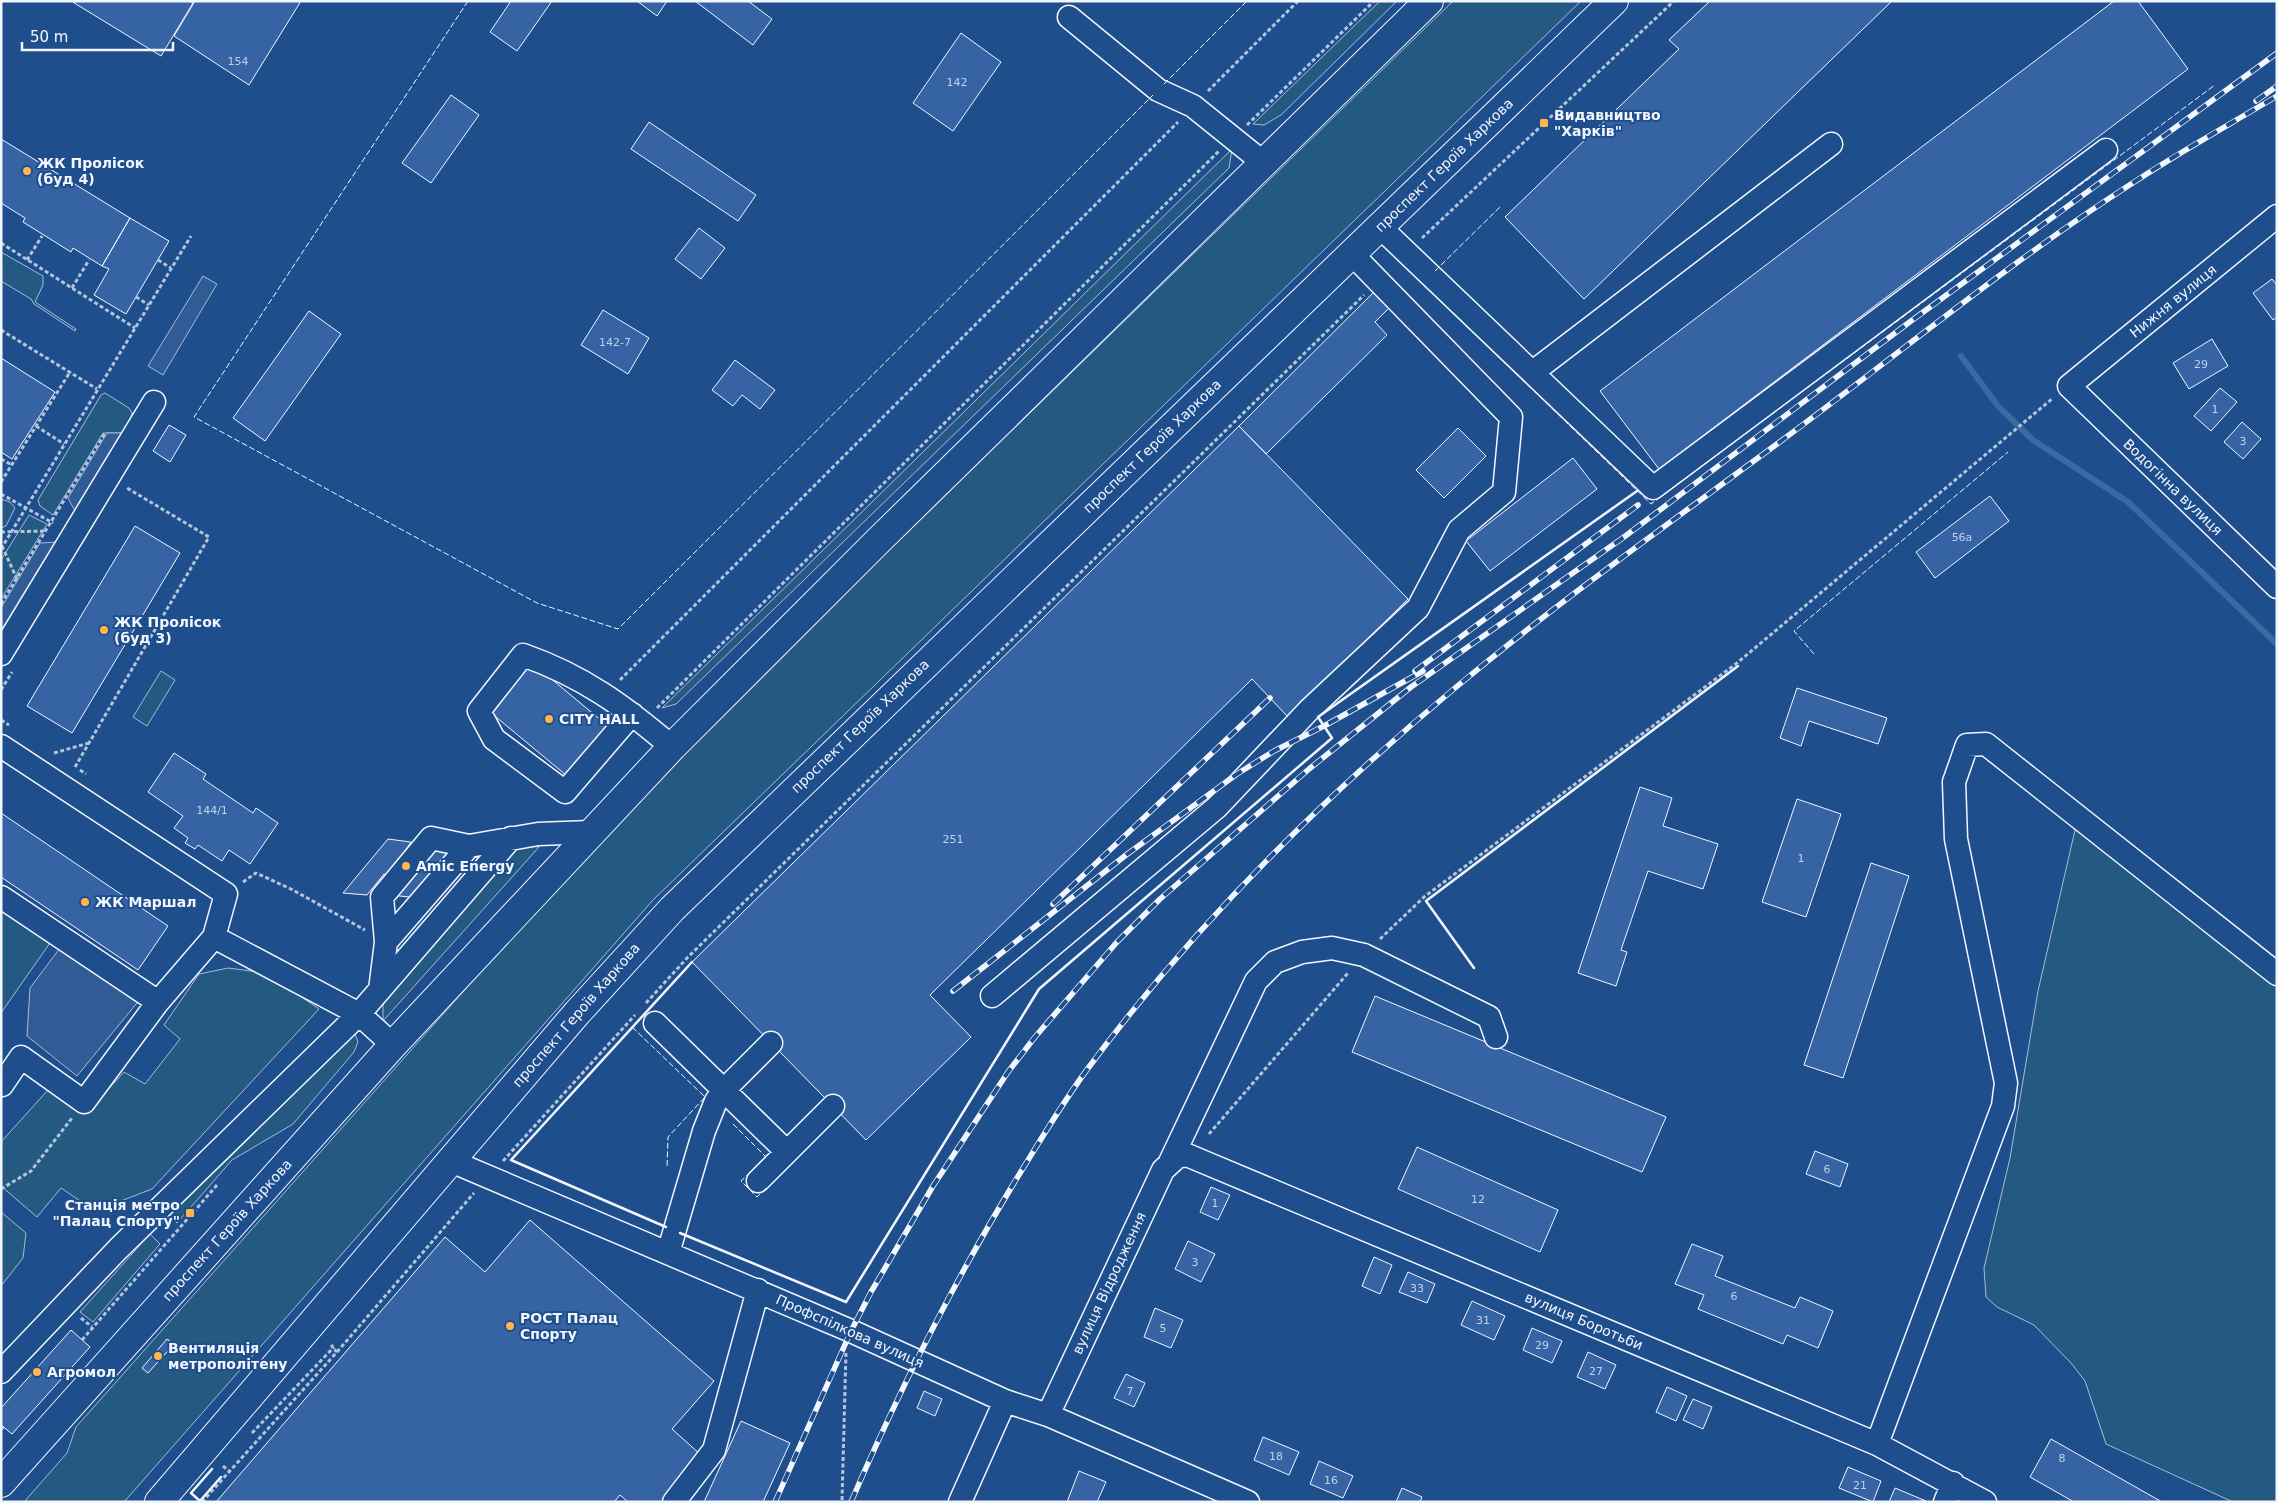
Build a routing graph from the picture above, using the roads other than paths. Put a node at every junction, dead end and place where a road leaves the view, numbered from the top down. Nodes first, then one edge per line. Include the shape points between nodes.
1 (1429, 1) edge
2 (1614, 1) edge
3 (1069, 17) dead end
4 (1831, 144) dead end
5 (2106, 150) dead end
6 (1265, 164) junction
7 (2277, 216) edge
8 (1380, 227) junction
9 (1352, 254) junction
10 (1533, 372) junction
11 (2069, 386) joint
12 (154, 402) dead end
13 (2277, 587) edge
14 (1, 654) edge
15 (637, 718) junction
16 (1, 746) edge
17 (672, 746) junction
18 (591, 832) junction
19 (511, 838) junction
20 (469, 846) junction
21 (1, 897) edge
22 (214, 937) junction
23 (386, 942) junction
24 (2277, 974) edge
25 (380, 990) junction
26 (992, 996) dead end
27 (158, 1002) junction
28 (359, 1014) junction
29 (655, 1022) dead end
30 (1496, 1037) dead end
31 (771, 1043) dead end
32 (393, 1045) junction
33 (2, 1085) edge
34 (724, 1090) junction
35 (833, 1106) dead end
36 (787, 1152) junction
37 (1182, 1159) junction
38 (451, 1160) junction
39 (758, 1181) dead end
40 (668, 1253) junction
41 (758, 1290) junction
42 (1, 1372) edge
43 (1005, 1401) junction
44 (1048, 1415) junction
45 (1877, 1444) junction
46 (1, 1483) edge
47 (1949, 1492) edge
48 (159, 1502) edge
49 (674, 1502) edge
50 (960, 1502) edge
51 (1248, 1502) edge
52 (1986, 1502) edge

1 - 6 main road, проспект Героїв Харкова
2 - 8 main road, проспект Героїв Харкова
3 - 6 street via 1158,90 1193,106
4 - 10 street
5 - 10 street via 1652,488
6 - 17 main road, проспект Героїв Харкова
7 - 11 street, Нижня вулиця
8 - 9 main road, проспект Героїв Харкова
8 - 10 street
9 - 26 street via 1511,417 1504,492 1458,530 1418,608 1310,710 1217,807
9 - 38 main road, проспект Героїв Харкова via 672,909 577,1012
11 - 13 street, Водогінна вулиця
12 - 14 street via 69,533
15 - 15 street via 606,694 559,668 524,655 479,711 494,739 566,792
15 - 17 street
16 - 22 street via 226,894
17 - 18 main road, проспект Героїв Харкова
18 - 19 street
18 - 32 main road, проспект Героїв Харкова
19 - 20 street
19 - 25 street
20 - 23 street
20 - 23 street via 431,838 382,897
21 - 27 street
22 - 27 street
22 - 28 street
23 - 25 street
24 - 45 street via 1986,744 1967,745 1954,782 1956,839 2006,1083 2003,1106
25 - 28 street
27 - 33 street via 84,1102 21,1056
28 - 32 street
28 - 42 street via 118,1249
29 - 34 street
30 - 37 street, вулиця Відродження via 1489,1017 1364,955 1332,948 1302,952 1275,962 1256,981
31 - 34 street
32 - 46 main road, проспект Героїв Харкова
34 - 36 street
34 - 40 street via 704,1131
35 - 36 street
36 - 39 street
37 - 44 street, вулиця Відродження via 1163,1170
37 - 45 street, вулиця Боротьби
38 - 40 street, Профспілкова вулиця
38 - 48 main road, проспект Героїв Харкова
40 - 41 street, Профспілкова вулиця
41 - 43 street, Профспілкова вулиця
41 - 49 street via 714,1450
43 - 44 street, Профспілкова вулиця
43 - 50 street
44 - 51 street, Профспілкова вулиця
45 - 47 street, вулиця Боротьби
47 - 52 street, вулиця Боротьби

